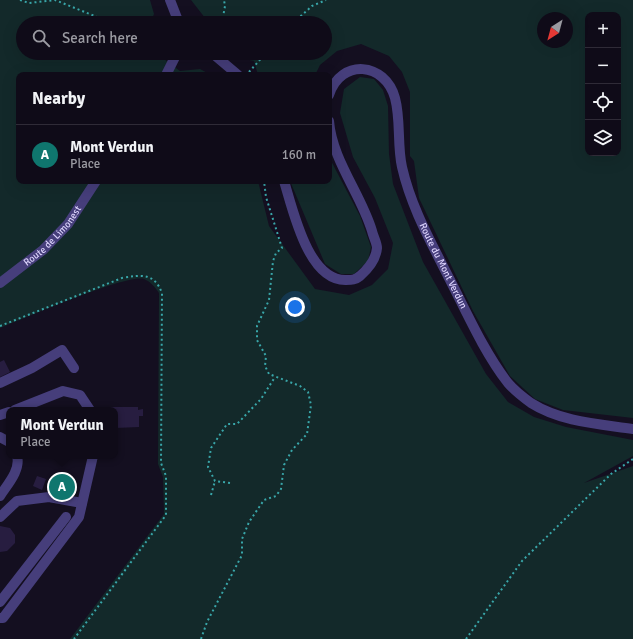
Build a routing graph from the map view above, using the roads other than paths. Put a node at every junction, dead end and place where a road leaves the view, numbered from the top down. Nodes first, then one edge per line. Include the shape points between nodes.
1 (170, 0) edge
2 (176, 16) edge
3 (174, 60) edge
4 (220, 60) edge
5 (168, 72) edge
6 (234, 72) edge
7 (332, 85) edge
8 (332, 133) edge
9 (94, 184) edge
10 (285, 184) edge
11 (0, 283) edge
12 (74, 368) dead end
13 (0, 384) edge
14 (22, 407) edge
15 (88, 407) edge
16 (633, 429) edge
17 (18, 459) edge
18 (92, 459) edge
19 (0, 496) edge
20 (82, 503) junction
21 (0, 517) edge
22 (66, 517) dead end
23 (0, 602) edge
24 (0, 618) edge

1 - 2 street
3 - 5 street
4 - 6 street
7 - 16 street, Route du Mont Verdun via 346,72 362,68 378,73 389,83 395,98 402,166 411,201 479,338 509,384 531,403 561,417
8 - 10 street via 336,149 368,218 377,248 372,263 365,272 355,280 339,280 320,269 305,243
9 - 11 street, Route de Limonest via 68,224 48,245
12 - 13 street via 62,350
14 - 15 street via 63,391 80,395
17 - 19 street via 12,479
18 - 20 street
20 - 21 street via 49,497 18,500
20 - 24 street via 79,517 3,618
22 - 23 street

